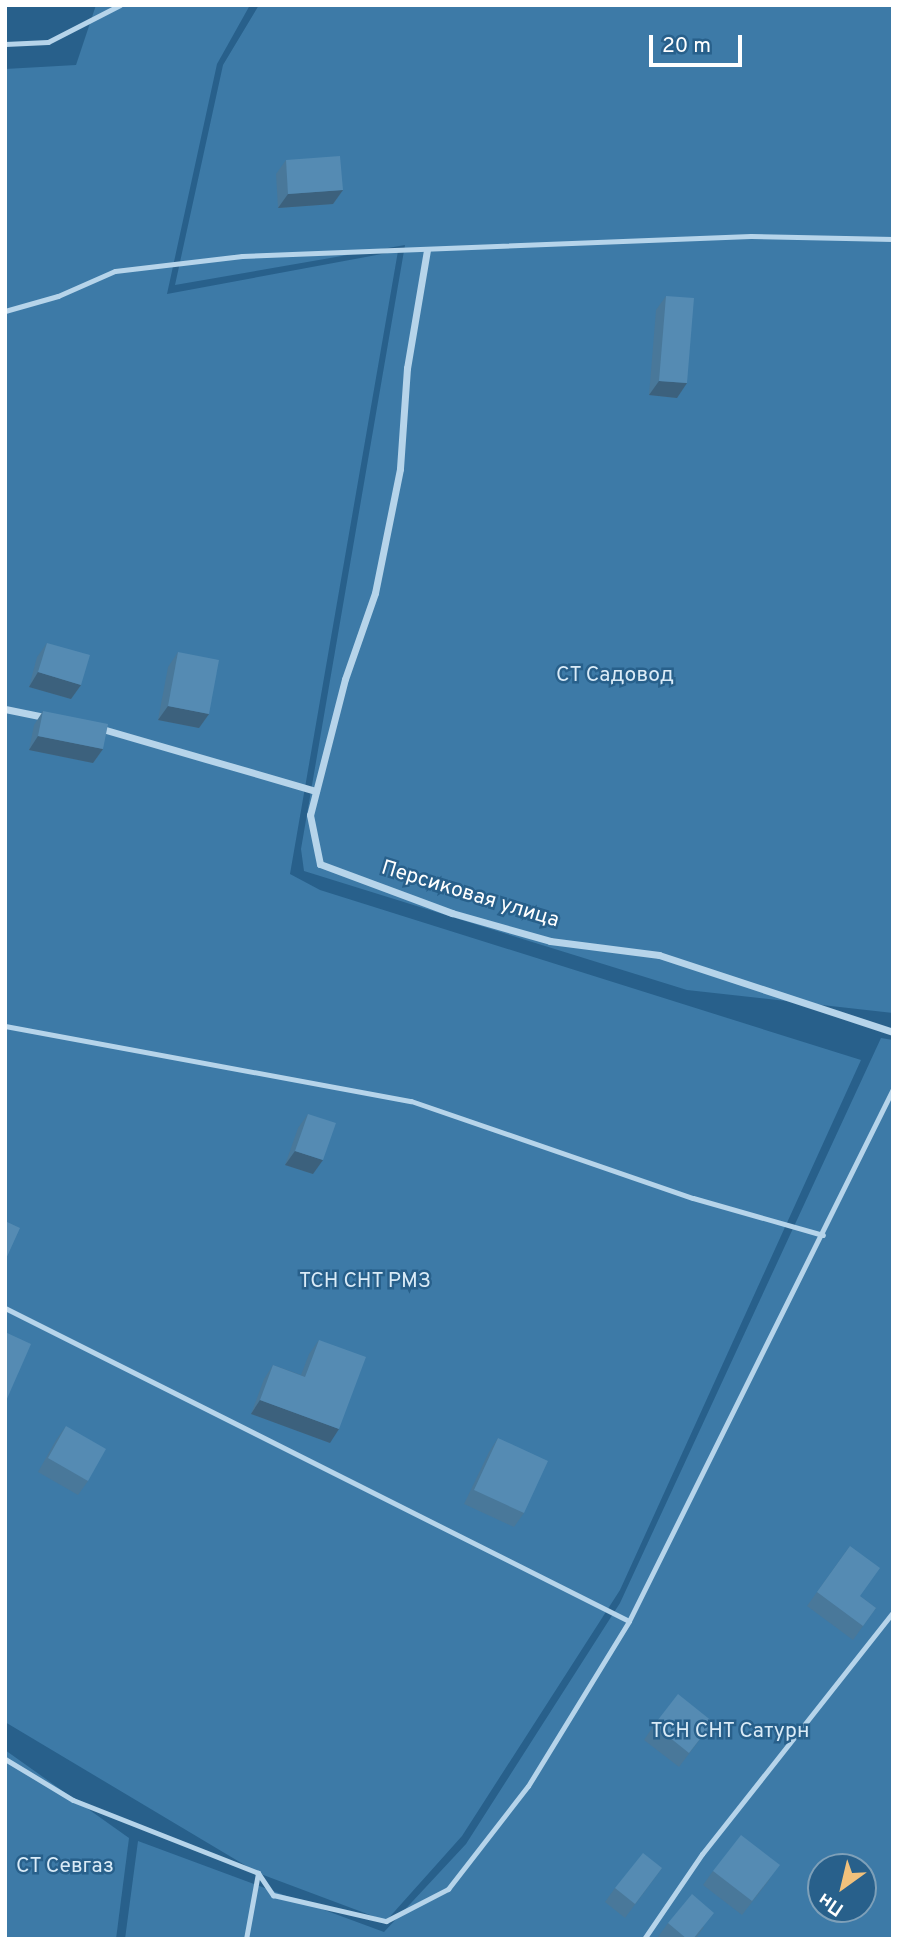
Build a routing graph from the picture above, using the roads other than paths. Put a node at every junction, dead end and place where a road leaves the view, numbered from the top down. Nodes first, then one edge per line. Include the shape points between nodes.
1 (120, 5) edge
2 (5, 44) edge
3 (893, 239) edge
4 (427, 250) junction
5 (5, 311) edge
6 (5, 709) edge
7 (54, 719) edge
8 (91, 727) edge
9 (316, 791) junction
10 (5, 1026) edge
11 (893, 1032) edge
12 (893, 1089) edge
13 (823, 1235) junction
14 (5, 1308) edge
15 (893, 1612) edge
16 (629, 1621) junction
17 (5, 1759) edge
18 (258, 1873) junction
19 (246, 1939) edge
20 (644, 1939) edge

1 - 2 lane via 48,42
3 - 4 lane via 751,236
4 - 5 lane via 242,256 115,271 58,296
4 - 9 street via 407,368 400,469 375,593 345,679
6 - 7 street
8 - 9 street
9 - 11 street, Персиковая улица via 310,815 320,864 452,913 550,941 659,955
10 - 13 lane via 411,1101 693,1198
12 - 13 lane
13 - 16 lane
14 - 16 lane
15 - 20 lane via 702,1854
16 - 18 lane via 528,1786 448,1889 386,1921 273,1895
17 - 18 lane via 73,1800
18 - 19 lane

